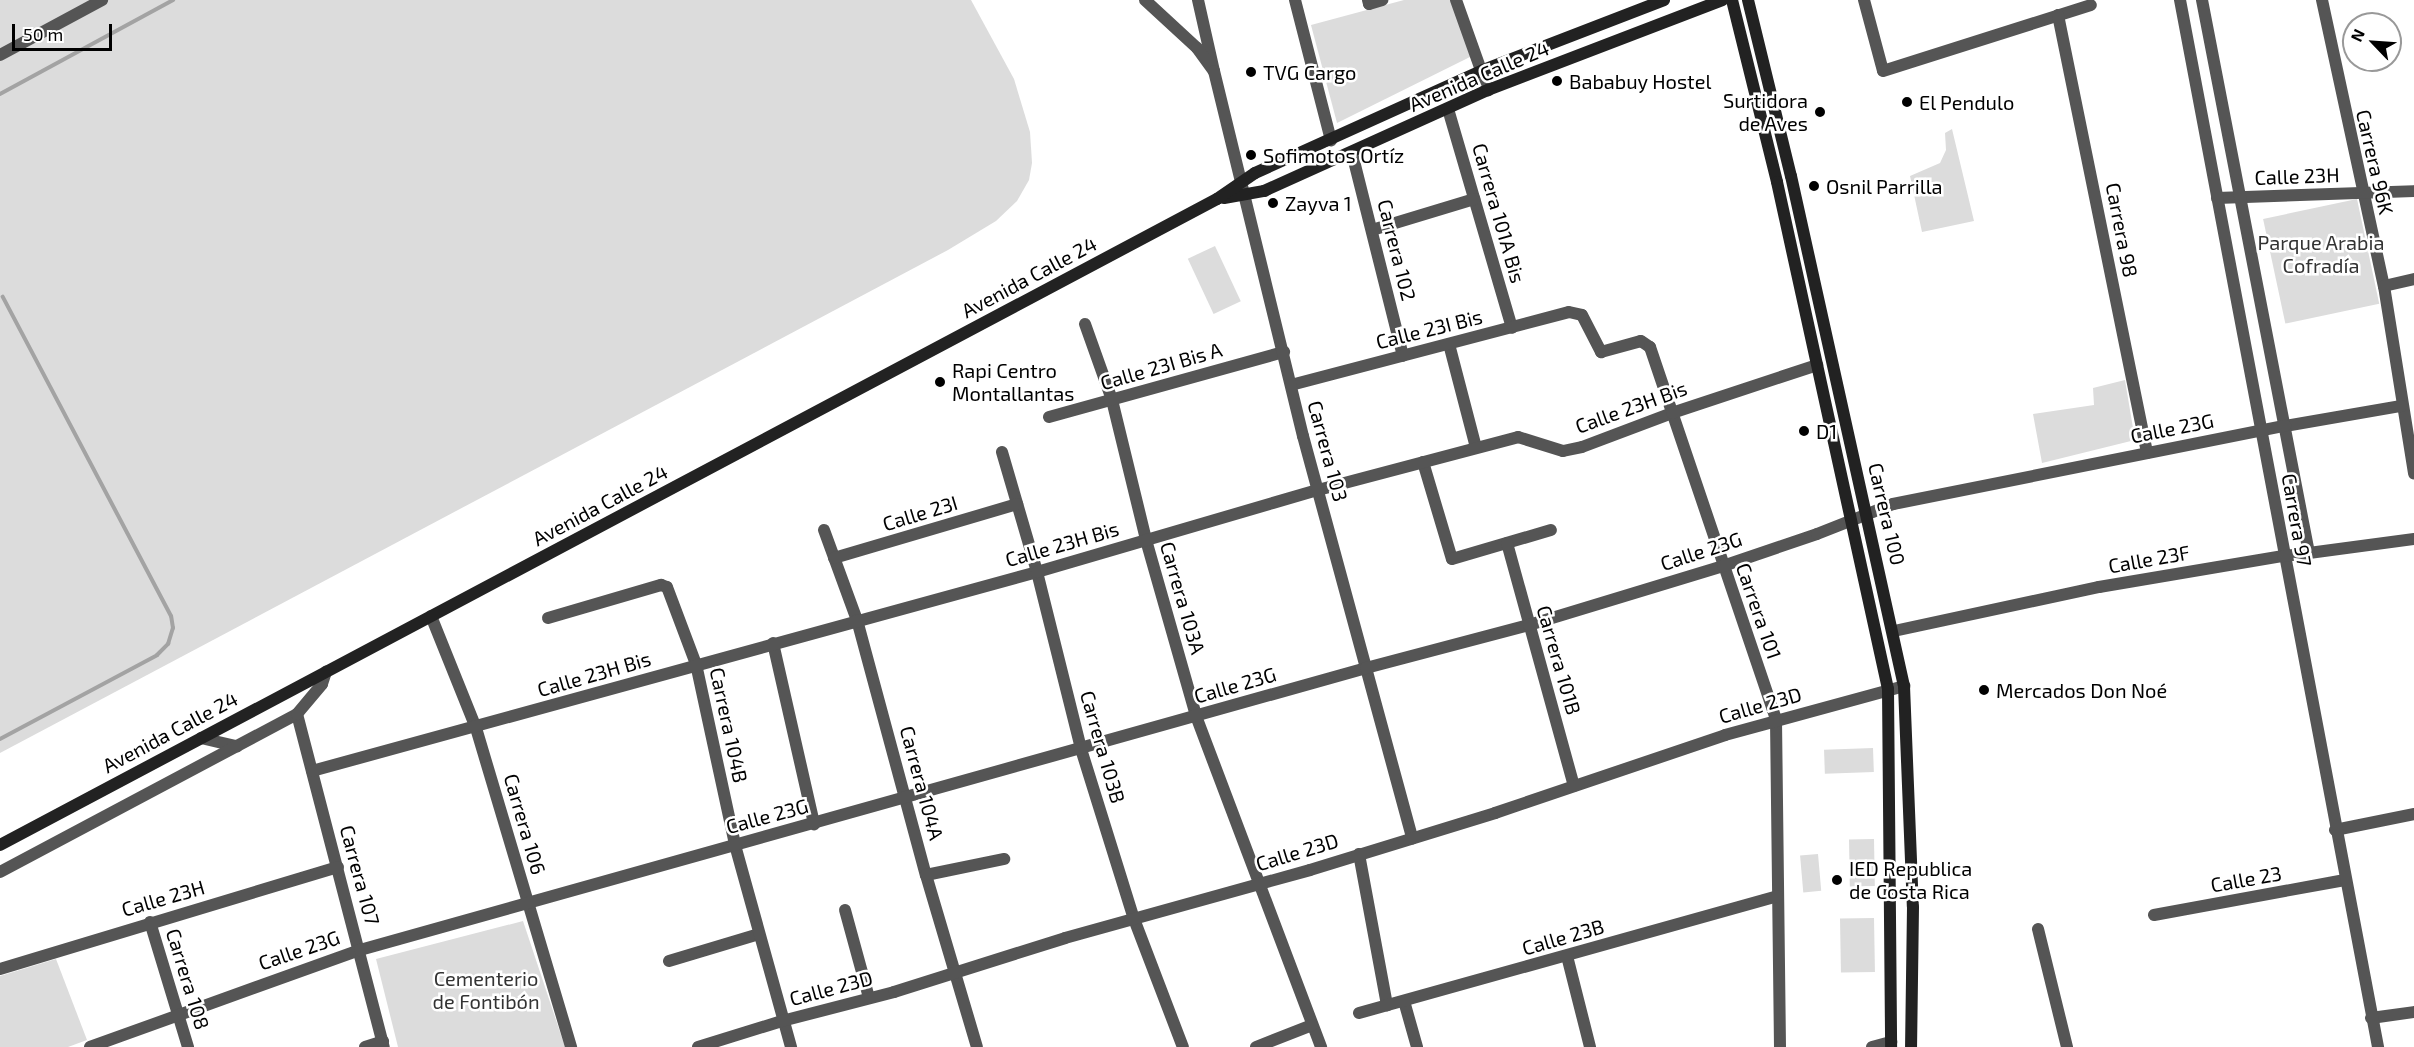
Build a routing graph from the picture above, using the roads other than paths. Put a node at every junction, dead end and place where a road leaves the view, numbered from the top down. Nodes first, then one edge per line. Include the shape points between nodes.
1 (102, 0) edge
2 (1145, 0) edge
3 (1198, 0) edge
4 (1294, 0) edge
5 (1382, 0) edge
6 (1456, 0) edge
7 (1664, 0) edge
8 (1722, 0) edge
9 (1732, 0) edge
10 (1748, 0) edge
11 (1864, 0) edge
12 (2180, 0) edge
13 (2202, 0) edge
14 (2322, 0) edge
15 (1368, 2) edge
16 (2091, 5) dead end
17 (2058, 15) junction
18 (0, 55) edge
19 (1483, 70) junction
20 (1214, 71) junction
21 (1488, 90) junction
22 (1448, 109) junction
23 (1331, 140) junction
24 (1352, 153) junction
25 (1244, 188) junction
26 (2414, 191) edge
27 (2361, 193) junction
28 (1474, 198) junction
29 (2217, 198) junction
30 (2240, 198) junction
31 (1372, 230) junction
32 (2414, 279) edge
33 (2384, 286) junction
34 (1085, 324) dead end
35 (1512, 328) junction
36 (1645, 342) joint
37 (1449, 344) junction
38 (1284, 352) junction
39 (1403, 356) junction
40 (1817, 365) junction
41 (1291, 385) junction
42 (1112, 400) junction
43 (2401, 406) junction
44 (1672, 413) junction
45 (1049, 417) dead end
46 (2285, 426) junction
47 (2262, 430) junction
48 (1476, 448) junction
49 (1002, 452) dead end
50 (2147, 453) junction
51 (1424, 462) junction
52 (2414, 474) edge
53 (1318, 490) junction
54 (1017, 504) junction
55 (1866, 513) junction
56 (1851, 520) junction
57 (824, 530) dead end
58 (1551, 530) dead end
59 (2414, 539) edge
60 (1146, 540) junction
61 (1507, 543) junction
62 (2309, 553) junction
63 (2283, 556) junction
64 (834, 558) junction
65 (1723, 566) junction
66 (1037, 572) junction
67 (432, 616) junction
68 (548, 618) dead end
69 (858, 620) junction
70 (1529, 625) junction
71 (1894, 631) junction
72 (773, 643) junction
73 (696, 664) junction
74 (1366, 668) junction
75 (326, 672) junction
76 (1904, 686) junction
77 (1888, 689) junction
78 (297, 714) junction
79 (1196, 716) junction
80 (1776, 720) junction
81 (476, 728) junction
82 (201, 738) junction
83 (237, 746) junction
84 (1081, 749) junction
85 (312, 771) junction
86 (1574, 786) junction
87 (906, 799) junction
88 (2414, 814) edge
89 (814, 824) junction
90 (2335, 830) junction
91 (1412, 838) junction
92 (0, 845) edge
93 (735, 845) junction
94 (1359, 854) junction
95 (1004, 859) dead end
96 (338, 867) junction
97 (0, 872) edge
98 (926, 875) junction
99 (2345, 880) junction
100 (1259, 884) junction
101 (1778, 896) junction
102 (528, 903) junction
103 (845, 910) dead end
104 (2154, 915) dead end
105 (1134, 919) junction
106 (150, 922) junction
107 (2038, 929) dead end
108 (759, 934) junction
109 (360, 950) junction
110 (1567, 956) junction
111 (669, 961) dead end
112 (0, 969) edge
113 (957, 972) junction
114 (869, 998) junction
115 (1404, 1001) junction
116 (1387, 1005) junction
117 (2414, 1012) edge
118 (1359, 1013) dead end
119 (178, 1015) junction
120 (2371, 1018) junction
121 (782, 1021) junction
122 (1312, 1025) junction
123 (383, 1044) edge
124 (1891, 1045) edge
125 (90, 1047) edge
126 (188, 1047) edge
127 (365, 1047) edge
128 (571, 1047) edge
129 (698, 1047) edge
130 (791, 1047) edge
131 (977, 1047) edge
132 (1183, 1047) edge
133 (1256, 1047) edge
134 (1321, 1047) edge
135 (1418, 1047) edge
136 (1590, 1047) edge
137 (1780, 1047) edge
138 (1872, 1047) edge
139 (1911, 1047) edge
140 (2067, 1047) edge
141 (2378, 1047) edge

1 - 18 street
2 - 20 street, Carrera 103 via 1197,48
3 - 20 street, Carrera 103
4 - 23 street
5 - 15 street
6 - 19 street
7 - 19 main road, Avenida Calle 24
8 - 21 main road, Avenida Calle 24
9 - 40 main road, Carrera 100
10 - 55 main road, Carrera 100
11 - 17 street via 1883,71
12 - 29 street, Carrera 97
13 - 30 street, Carrera 97
14 - 27 street, Carrera 96K
16 - 17 street
17 - 50 street, Carrera 98
19 - 21 street
19 - 23 main road, Avenida Calle 24
20 - 25 street, Carrera 103
21 - 22 main road, Avenida Calle 24
22 - 24 main road, Avenida Calle 24
22 - 28 street, Carrera 101A Bis
23 - 25 main road, Avenida Calle 24 via 1255,173
24 - 25 main road, Avenida Calle 24 via 1264,191
24 - 31 street, Carrera 102
25 - 38 street, Carrera 103
25 - 67 main road, Avenida Calle 24
26 - 27 street, Calle 23H
27 - 30 street, Calle 23H
27 - 33 street, Carrera 96K
28 - 31 street
28 - 35 street, Carrera 101A Bis
29 - 30 street, Calle 23H
29 - 47 street, Carrera 97
30 - 46 street, Carrera 97
31 - 39 street, Carrera 102
32 - 33 street
33 - 43 street, Carrera 96K
34 - 42 street, Carrera 103A
35 - 36 street, Calle 23I Bis via 1575,311 1582,315 1601,352
35 - 37 street, Calle 23I Bis
36 - 44 street, Carrera 101
37 - 39 street, Calle 23I Bis
37 - 48 street
38 - 41 street, Carrera 103
38 - 42 street, Calle 23I Bis A
39 - 41 street, Calle 23I Bis
40 - 44 street, Calle 23H Bis
40 - 56 main road, Carrera 100
41 - 53 street, Carrera 103
42 - 45 street, Calle 23I Bis A
42 - 60 street, Carrera 103A
43 - 46 street, Calle 23G
43 - 52 street, Carrera 96K
44 - 48 street, Calle 23H Bis via 1563,451 1518,437
44 - 65 street, Carrera 101
46 - 47 street, Calle 23G
46 - 62 street, Carrera 97
47 - 50 street, Calle 23G
47 - 63 street, Carrera 97
48 - 51 street, Calle 23H Bis
49 - 54 street, Carrera 103B
50 - 55 street, Calle 23G via 1902,502
51 - 53 street, Calle 23H Bis
51 - 61 street via 1452,559
53 - 60 street, Calle 23H Bis
53 - 74 street, Carrera 103
54 - 64 street, Calle 23I
54 - 66 street, Carrera 103B
55 - 56 street, Calle 23G
55 - 71 main road, Carrera 100
56 - 65 street, Calle 23G
56 - 77 main road, Carrera 100
57 - 64 street, Carrera 104A
58 - 61 street
59 - 62 street, Calle 23F
60 - 66 street, Calle 23H Bis
60 - 79 street, Carrera 103A
61 - 70 street, Carrera 101B
62 - 63 street, Calle 23F
63 - 71 street, Calle 23F via 2099,587
63 - 90 street, Carrera 97
64 - 69 street, Carrera 104A
65 - 70 street, Calle 23G
65 - 80 street, Carrera 101
66 - 69 street, Calle 23H Bis
66 - 84 street, Carrera 103B
67 - 75 main road, Avenida Calle 24
67 - 81 street, Carrera 106
68 - 73 street, Carrera 104B via 661,585 667,587
69 - 72 street, Calle 23H Bis
69 - 87 street, Carrera 104A
70 - 74 street, Calle 23G
70 - 86 street, Carrera 101B
71 - 76 main road, Carrera 100
72 - 73 street, Calle 23H Bis
72 - 89 street
73 - 81 street, Calle 23H Bis
73 - 93 street, Carrera 104B
74 - 79 street, Calle 23G
74 - 91 street, Carrera 103
75 - 78 street via 322,684
75 - 82 main road, Avenida Calle 24
76 - 77 street, Calle 23D
76 - 139 main road, Carrera 100 via 1913,907
77 - 80 street, Calle 23D
77 - 124 main road, Carrera 100
78 - 83 street
78 - 85 street, Carrera 107
79 - 84 street, Calle 23G
79 - 100 street, Carrera 103A
80 - 86 street, Calle 23D
80 - 101 street, Carrera 101
81 - 85 street, Calle 23H Bis
81 - 102 street, Carrera 106
82 - 83 street
82 - 92 main road, Avenida Calle 24
83 - 97 street
84 - 87 street, Calle 23G
84 - 105 street, Carrera 103B
85 - 96 street, Carrera 107
86 - 91 street, Calle 23D
87 - 89 street, Calle 23G
87 - 98 street, Carrera 104A
88 - 90 street
89 - 93 street, Calle 23G
90 - 99 street, Carrera 97
91 - 94 street, Calle 23D
93 - 102 street, Calle 23G
93 - 108 street, Carrera 104B
94 - 100 street, Calle 23D
94 - 116 street
95 - 98 street
96 - 106 street, Calle 23H
96 - 109 street, Carrera 107
98 - 113 street, Carrera 104A
99 - 104 street, Calle 23
99 - 120 street, Carrera 97
100 - 105 street, Calle 23D
100 - 122 street, Carrera 103A
101 - 110 street, Calle 23B
101 - 137 street, Carrera 101
102 - 109 street, Calle 23G
102 - 128 street, Carrera 106
103 - 114 street
105 - 113 street, Calle 23D
105 - 132 street, Carrera 103B
106 - 112 street, Calle 23H
106 - 119 street, Carrera 108
107 - 140 street
108 - 111 street
108 - 121 street, Carrera 104B
109 - 119 street, Calle 23G
109 - 123 street, Carrera 107
110 - 115 street, Calle 23B
110 - 136 street
113 - 114 street, Calle 23D
113 - 131 street, Carrera 104A
114 - 121 street, Calle 23D
115 - 116 street, Calle 23B
115 - 135 street
116 - 118 street, Calle 23B
117 - 120 street
119 - 125 street, Calle 23G
119 - 126 street, Carrera 108
120 - 141 street, Carrera 97
121 - 129 street, Calle 23D
121 - 130 street, Carrera 104B
122 - 133 street
122 - 134 street, Carrera 103A
123 - 127 street
124 - 138 street

